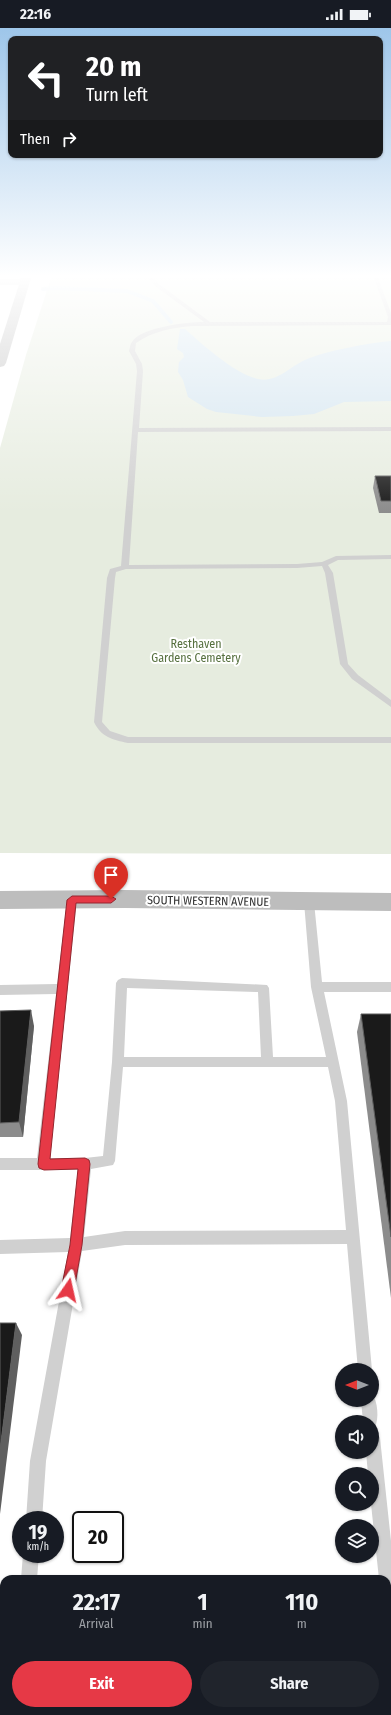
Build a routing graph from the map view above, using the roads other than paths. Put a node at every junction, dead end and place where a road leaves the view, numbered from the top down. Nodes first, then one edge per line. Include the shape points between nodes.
1 (135, 357) edge
2 (135, 430) junction
3 (391, 430) edge
4 (391, 557) edge
5 (324, 564) junction
6 (125, 567) junction
7 (391, 704) edge
8 (391, 740) edge
9 (0, 900) edge
10 (72, 900) junction
11 (309, 902) junction
12 (391, 902) edge
13 (316, 987) junction
14 (391, 987) edge
15 (62, 989) junction
16 (0, 990) edge
17 (118, 1062) junction
18 (267, 1062) junction
19 (332, 1062) junction
20 (0, 1164) edge
21 (44, 1164) junction
22 (85, 1164) junction
23 (353, 1237) junction
24 (76, 1245) junction
25 (0, 1247) edge
26 (364, 1363) edge
27 (374, 1459) edge
28 (35, 1511) edge
29 (30, 1563) edge
30 (29, 1575) edge
31 (386, 1575) edge

1 - 2 lane via 140,371
2 - 3 lane
2 - 6 lane
4 - 5 lane via 343,558
5 - 6 lane
5 - 7 lane via 329,573 344,664 355,677
6 - 8 lane via 113,572 111,578 98,714 101,729 108,735 140,740
9 - 10 main road, SOUTH WESTERN AVENUE
10 - 11 main road, SOUTH WESTERN AVENUE
10 - 15 lane
11 - 12 main road, SOUTH WESTERN AVENUE
11 - 13 lane
13 - 14 lane
13 - 19 lane
15 - 16 lane
15 - 21 lane
17 - 18 lane
17 - 18 lane via 122,984 263,988
17 - 22 lane via 109,1161
18 - 19 lane
19 - 23 lane via 341,1102
20 - 21 lane
21 - 22 lane
22 - 24 lane
23 - 24 lane via 125,1238
23 - 26 lane
24 - 25 lane
24 - 28 lane via 38,1461
27 - 31 lane
29 - 30 lane

